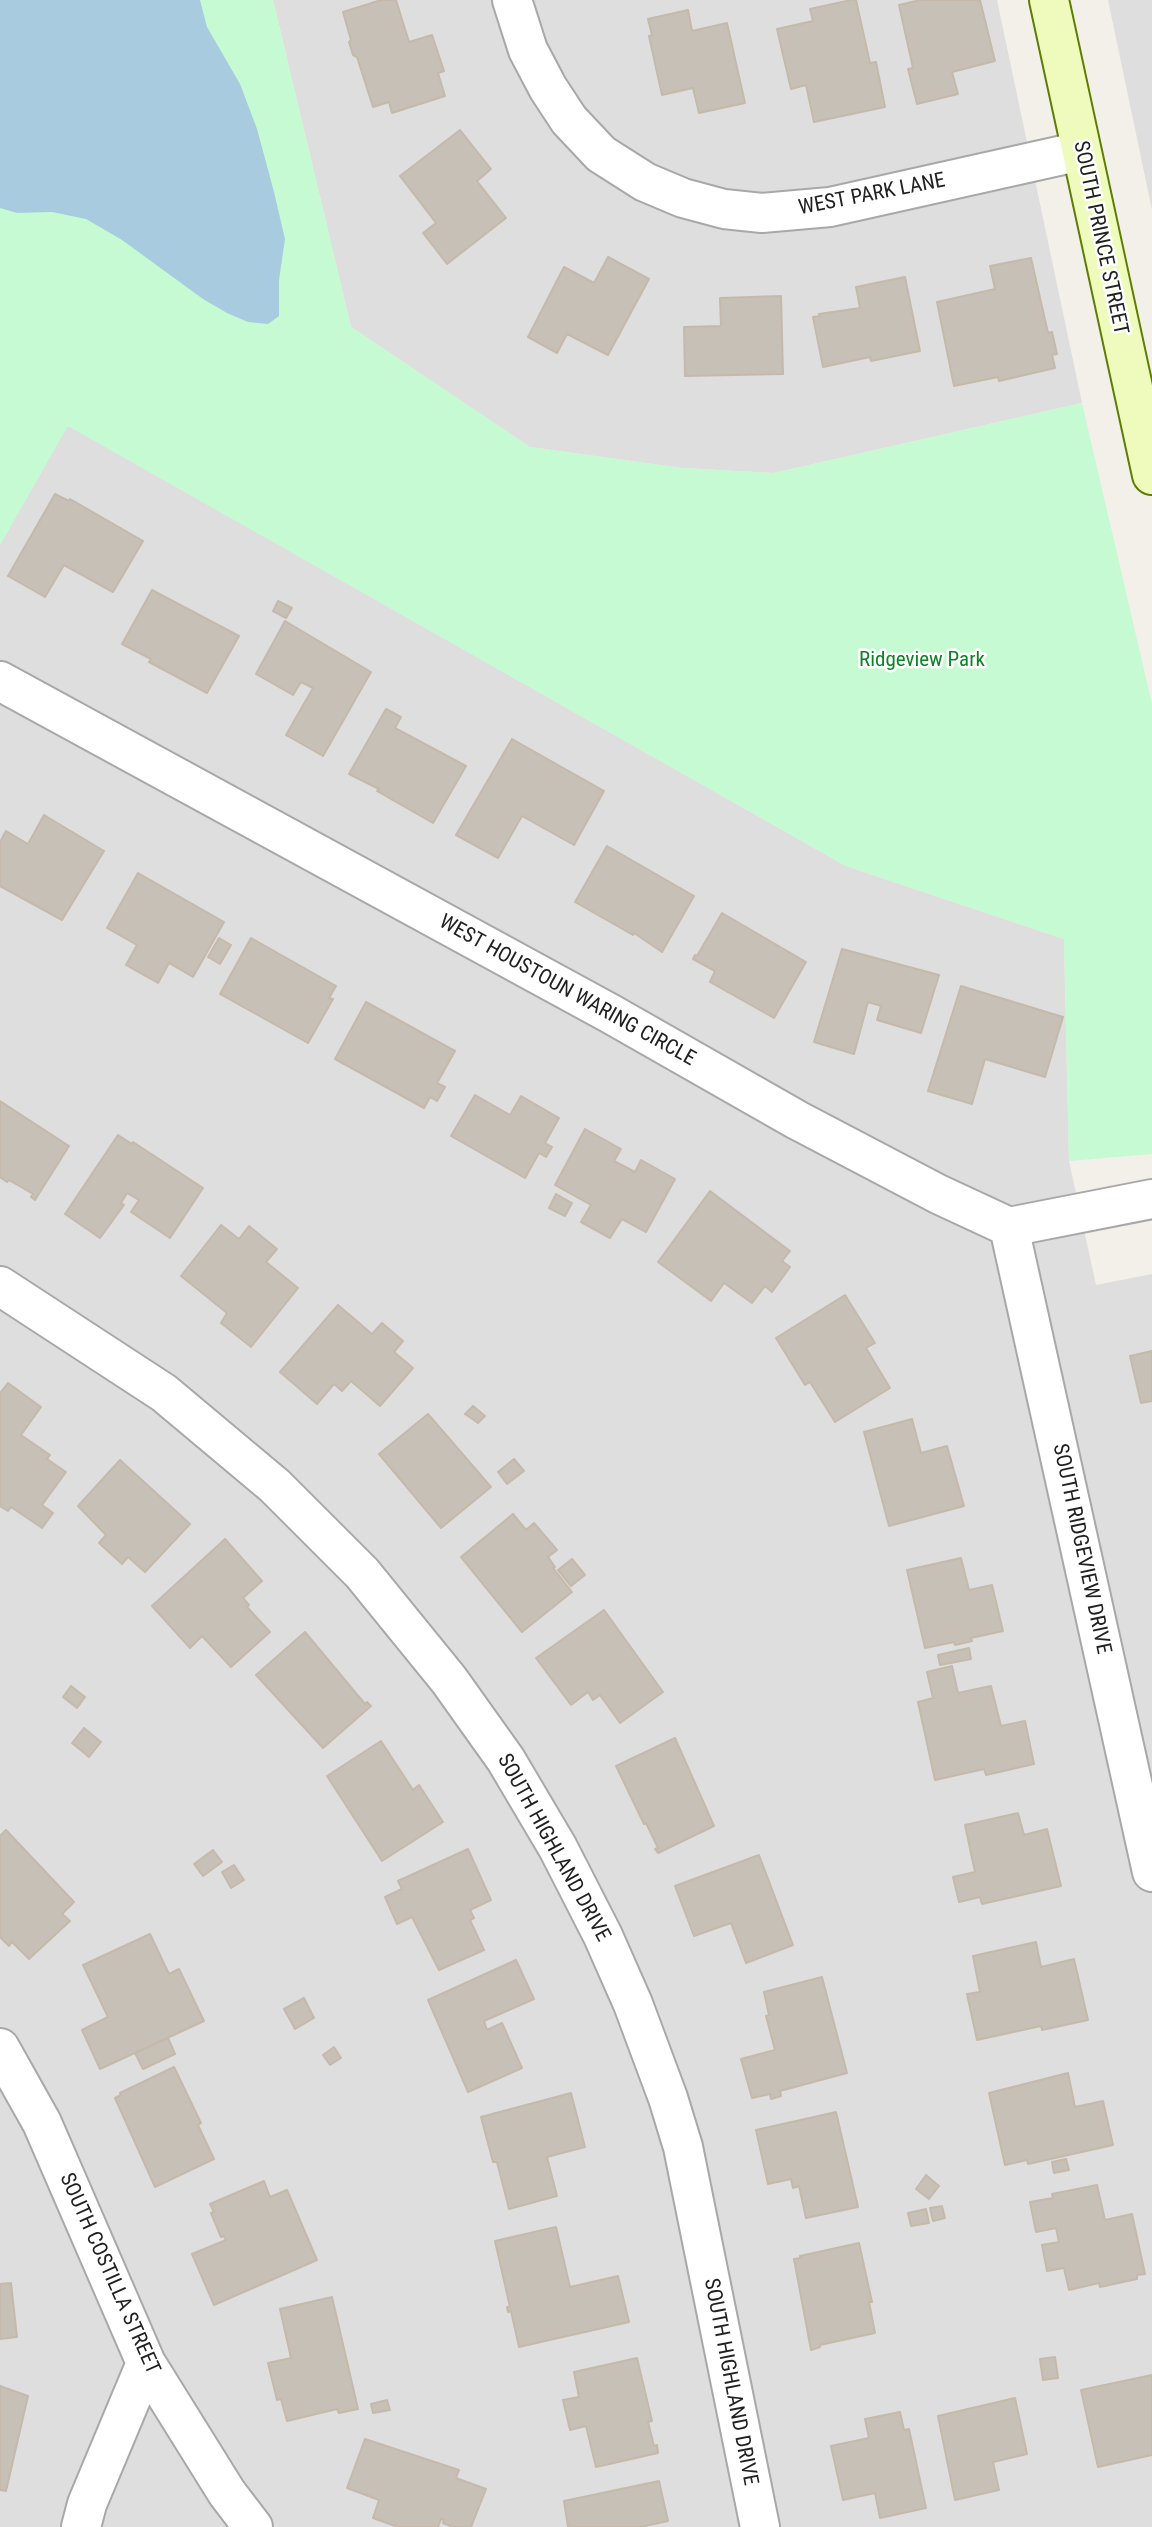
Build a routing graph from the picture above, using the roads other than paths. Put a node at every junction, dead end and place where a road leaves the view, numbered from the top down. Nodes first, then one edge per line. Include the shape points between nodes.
1 (512, 0) edge
2 (1049, 0) edge
3 (1082, 151) junction
4 (1152, 475) edge
5 (0, 681) edge
6 (1152, 1199) edge
7 (1009, 1227) junction
8 (0, 1286) edge
9 (1152, 1872) edge
10 (0, 2048) edge
11 (146, 2363) junction
12 (81, 2527) edge
13 (253, 2527) edge
14 (760, 2527) edge

1 - 3 street, WEST PARK LANE via 528,50 548,88 601,155 645,182 723,209 762,213 830,207
2 - 3 street, SOUTH PRINCE STREET
3 - 4 street, SOUTH PRINCE STREET
5 - 7 street, WEST HOUSTOUN WARING CIRCLE via 797,1120
6 - 7 street
7 - 9 street, SOUTH RIDGEVIEW DRIVE
8 - 14 street, SOUTH HIGHLAND DRIVE via 164,1393 275,1486 362,1573 449,1680 506,1760 558,1847 603,1936 668,2098 683,2147
10 - 11 street, SOUTH COSTILLA STREET via 42,2123
11 - 12 street
11 - 13 street, SOUTH COSTILLA STREET

